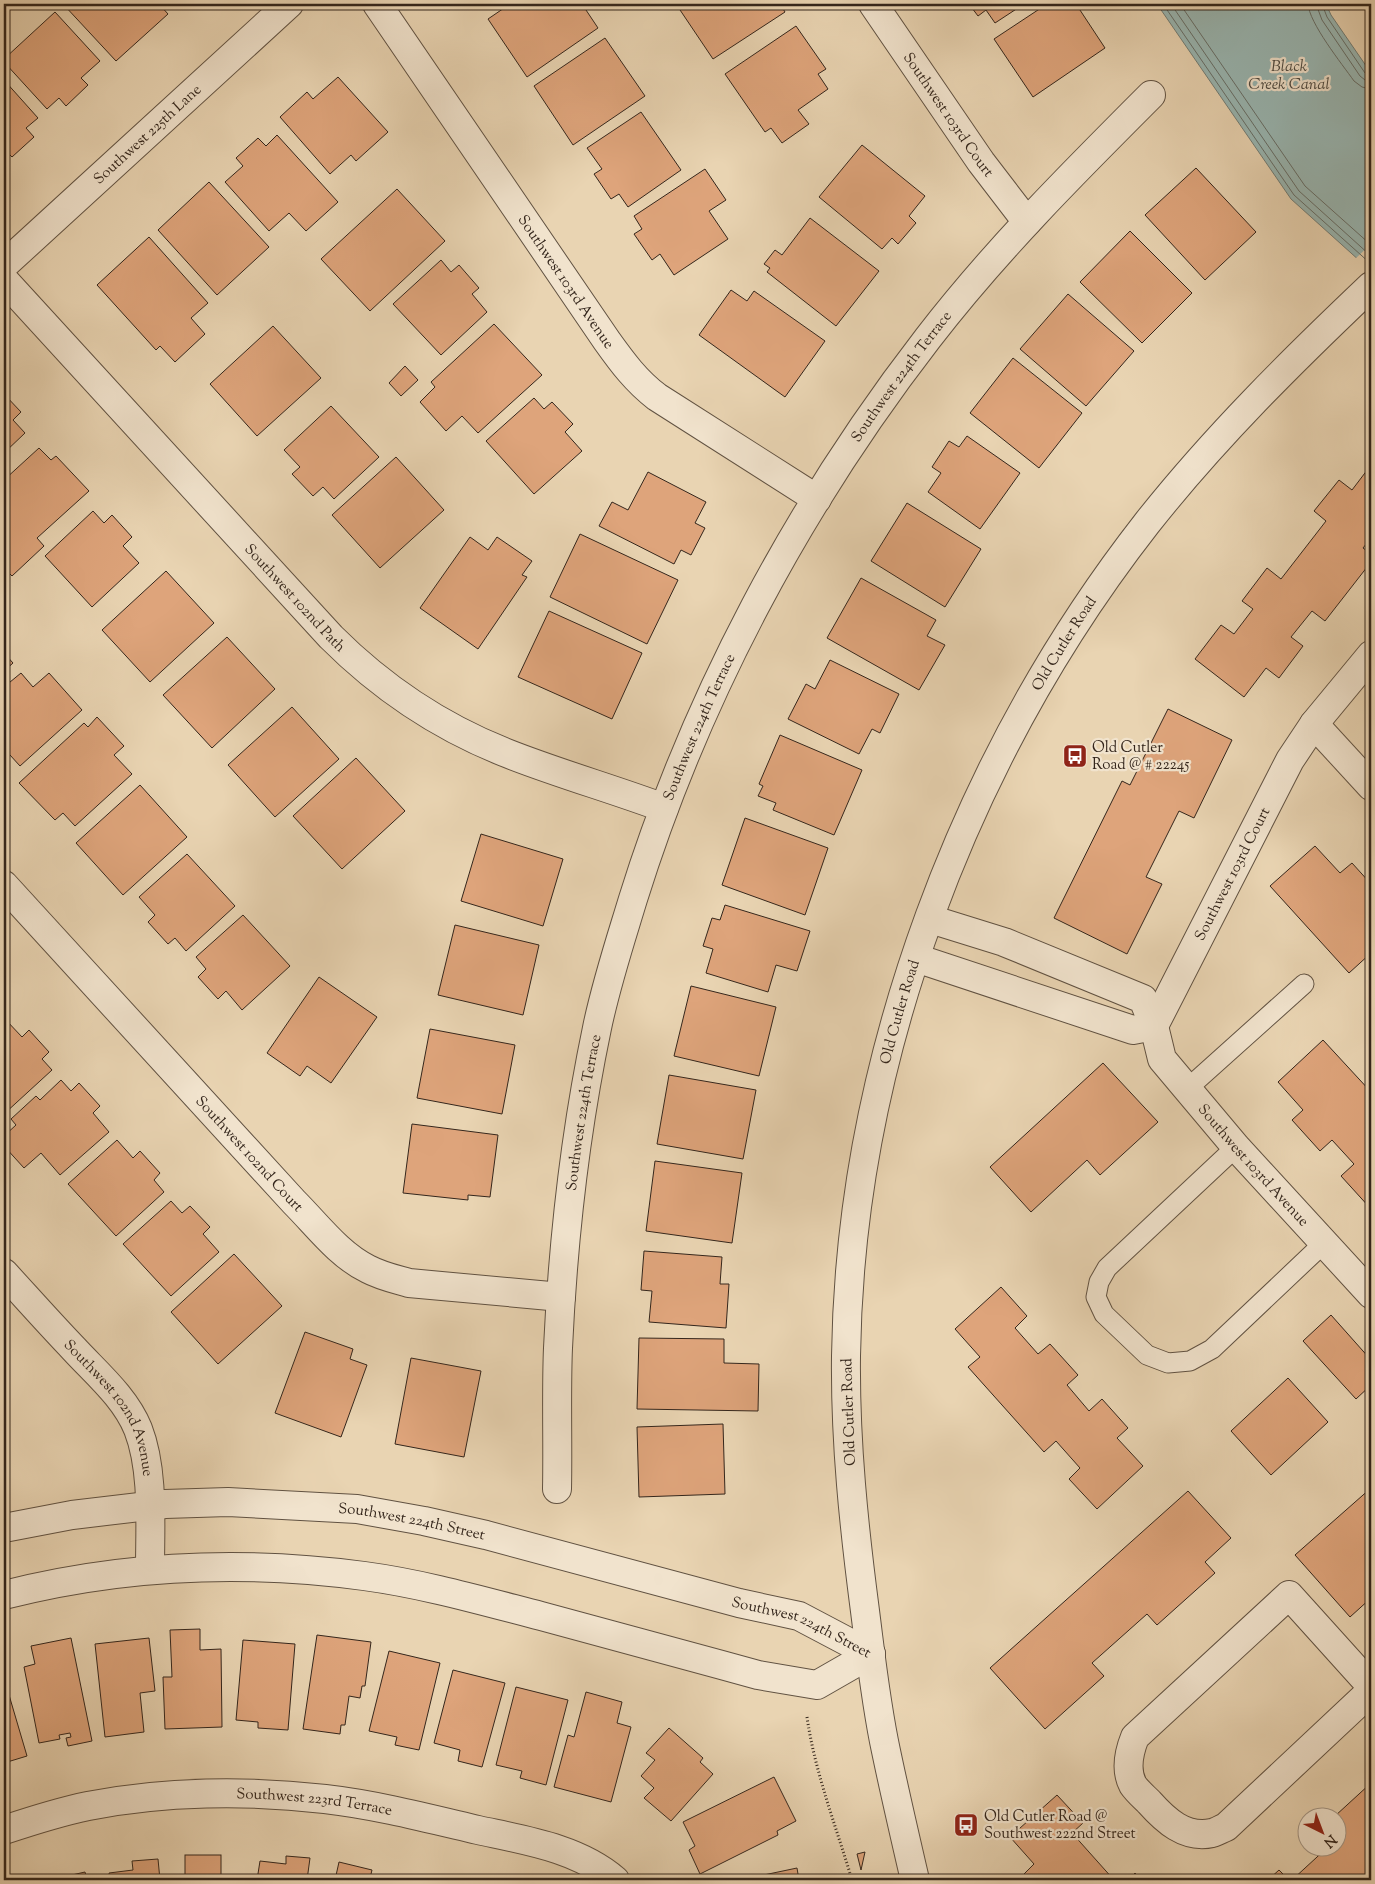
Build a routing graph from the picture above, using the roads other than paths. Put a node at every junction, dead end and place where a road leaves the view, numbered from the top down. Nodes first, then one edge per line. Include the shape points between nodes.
1 (289, 4) edge
2 (377, 4) edge
3 (873, 4) edge
4 (1151, 95) dead end
5 (1027, 222) junction
6 (4, 264) edge
7 (4, 280) edge
8 (1371, 286) edge
9 (817, 499) junction
10 (1371, 655) edge
11 (1314, 724) junction
12 (1371, 786) edge
13 (664, 808) junction
14 (4, 885) edge
15 (930, 919) junction
16 (916, 958) junction
17 (1304, 984) dead end
18 (1154, 1026) junction
19 (1188, 1089) junction
20 (1236, 1147) junction
21 (1324, 1243) junction
22 (4, 1273) edge
23 (1371, 1294) edge
24 (561, 1297) junction
25 (557, 1489) dead end
26 (150, 1504) junction
27 (4, 1528) edge
28 (150, 1569) junction
29 (4, 1595) edge
30 (870, 1654) junction
31 (1371, 1686) edge
32 (1371, 1691) edge
33 (4, 1830) edge
34 (615, 1880) edge
35 (916, 1880) edge

1 - 6 street, Southwest 225th Lane
2 - 9 street, Southwest 103rd Avenue via 601,333 641,385
3 - 5 street, Southwest 103rd Court via 981,162
4 - 5 street, Southwest 224th Terrace
5 - 9 street, Southwest 224th Terrace via 970,286 912,359
7 - 13 street, Southwest 102nd Path via 331,637 380,682 418,708 509,754
8 - 15 street, Old Cutler Road via 1249,405 1190,470 1141,532 1068,635 999,757
9 - 13 street, Southwest 224th Terrace via 739,634
10 - 11 street, Southwest 103rd Court
11 - 12 street
11 - 18 street, Southwest 103rd Court via 1279,780
13 - 24 street, Southwest 224th Terrace via 608,981 597,1026 575,1158
14 - 24 street, Southwest 102nd Court via 294,1202 354,1260 367,1269 408,1282
15 - 16 street, Old Cutler Road
15 - 18 street, Southwest 103rd Avenue via 1004,942 1143,999
16 - 18 street via 1133,1030
16 - 30 street, Old Cutler Road via 876,1101 850,1266 846,1357 849,1454 853,1522
17 - 19 lane
18 - 19 street, Southwest 103rd Avenue via 1162,1059
19 - 20 street, Southwest 103rd Avenue
20 - 21 street, Southwest 103rd Avenue
20 - 21 lane via 1107,1268 1099,1282 1096,1297 1104,1314 1147,1355 1168,1363 1190,1361 1212,1349
21 - 23 street, Southwest 103rd Avenue
22 - 26 street, Southwest 102nd Avenue via 114,1392 132,1417 144,1451
24 - 25 street, Southwest 224th Terrace
26 - 27 street, Southwest 224th Street
26 - 28 street, Southwest 102nd Avenue
26 - 30 street, Southwest 224th Street via 228,1502 318,1506 424,1521 799,1616
28 - 29 street, Southwest 224th Street via 38,1586
28 - 30 street, Southwest 224th Street via 240,1566 366,1576 430,1588 758,1675 800,1683 817,1685
30 - 35 street, Old Cutler Road via 885,1747
31 - 32 street via 1289,1595 1135,1737 1128,1765 1133,1785 1179,1829 1212,1833 1226,1827
33 - 34 street, Southwest 223rd Terrace via 88,1806 136,1799 189,1795 285,1795 377,1807 517,1839 580,1859

